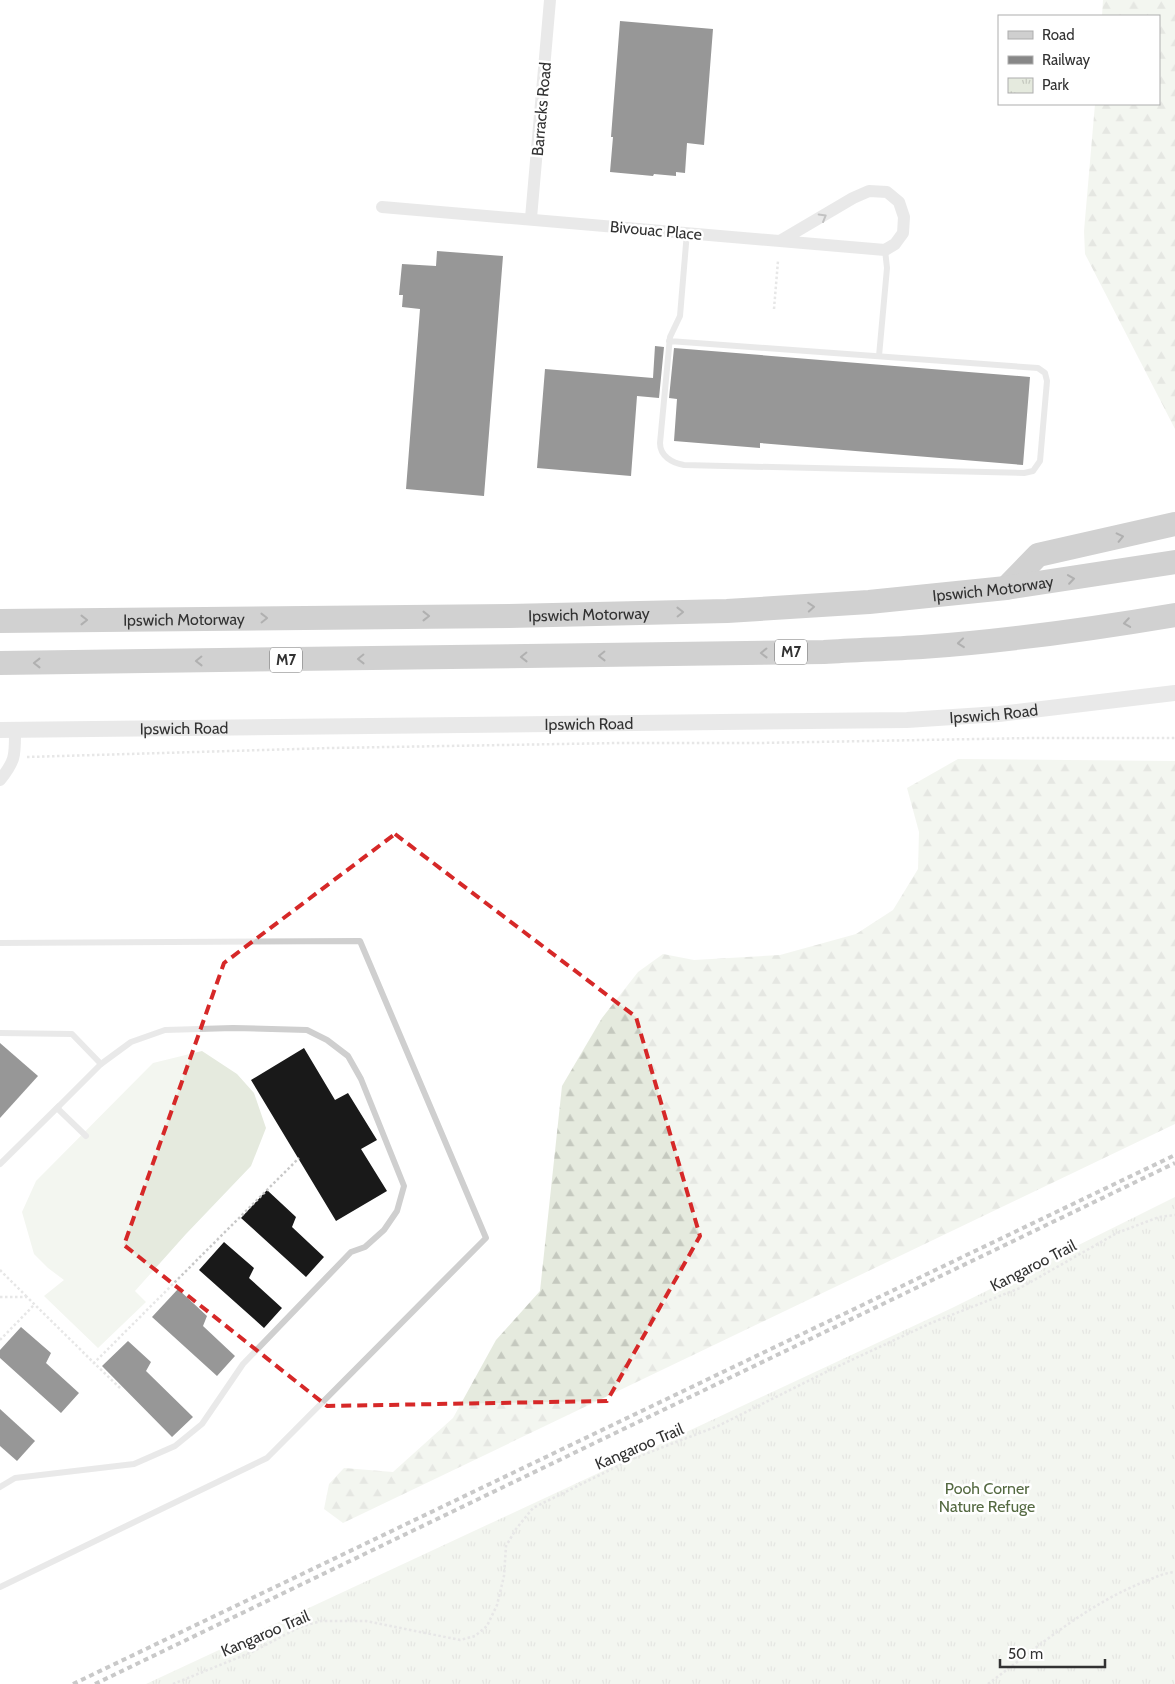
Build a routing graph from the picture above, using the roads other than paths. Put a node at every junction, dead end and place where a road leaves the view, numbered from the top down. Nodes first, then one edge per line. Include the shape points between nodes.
1 (550, 0) edge
2 (382, 207) dead end
3 (531, 218) junction
4 (687, 232) junction
5 (780, 241) junction
6 (885, 250) junction
7 (670, 341) junction
8 (879, 356) junction
9 (1175, 524) edge
10 (1175, 562) edge
11 (1006, 588) junction
12 (1175, 616) edge
13 (0, 621) edge
14 (0, 663) edge
15 (1175, 693) edge
16 (8, 730) edge
17 (0, 780) edge
18 (0, 943) edge
19 (0, 1033) edge
20 (101, 1064) junction
21 (59, 1106) junction
22 (86, 1136) dead end
23 (0, 1164) edge
24 (0, 1487) edge
25 (0, 1587) edge

1 - 3 street, Barracks Road
2 - 3 street, Bivouac Place
3 - 4 street, Bivouac Place
4 - 5 street, Bivouac Place
4 - 7 lane via 680,316
5 - 6 street, Bivouac Place
5 -> 6 street via 852,198 869,191 887,192 899,202 904,217 903,233 895,244
6 - 8 lane
7 - 8 lane
7 - 8 lane via 660,448 676,464 1024,473 1037,467 1047,381 1040,369
11 -> 9 highway via 1038,555
11 -> 10 highway, Ipswich Motorway
13 -> 11 highway, Ipswich Motorway via 727,611 869,602
12 -> 14 highway, M7 via 923,647 824,652
15 - 16 street, Ipswich Road via 999,714 907,720
16 - 17 street via 15,757
18 - 25 lane via 360,941 486,1238 267,1458
19 - 20 lane via 72,1034
20 - 21 lane
20 - 24 lane via 131,1042 165,1030 307,1030 348,1056 361,1079 404,1186 396,1211 384,1230 365,1247 351,1252 243,1364 202,1424 175,1446 134,1464 16,1478
21 - 22 lane via 57,1108
21 - 23 lane

